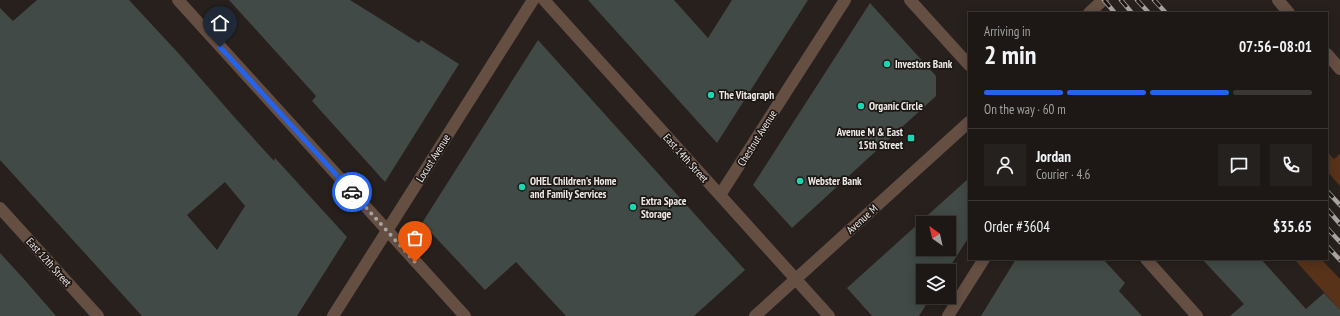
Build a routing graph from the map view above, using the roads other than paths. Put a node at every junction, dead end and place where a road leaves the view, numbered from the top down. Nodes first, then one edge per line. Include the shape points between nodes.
1 (178, 0) edge
2 (533, 0) edge
3 (544, 0) edge
4 (845, 0) edge
5 (910, 0) edge
6 (1103, 0) edge
7 (1278, 0) edge
8 (1091, 12) edge
9 (1288, 12) edge
10 (1328, 55) edge
11 (968, 64) edge
12 (1340, 69) edge
13 (968, 123) edge
14 (720, 195) junction
15 (0, 208) edge
16 (387, 231) junction
17 (983, 260) edge
18 (1147, 260) edge
19 (796, 279) junction
20 (98, 316) edge
21 (333, 316) edge
22 (465, 316) edge
23 (755, 316) edge
24 (829, 316) edge
25 (948, 316) edge
26 (1197, 316) edge

1 - 16 street
2 - 16 street, Locust Avenue
3 - 14 street, East 14th Street
4 - 14 street, Chestnut Avenue
5 - 11 street
6 - 8 street
7 - 9 street
10 - 12 street
13 - 19 street, Avenue M
14 - 19 street, East 14th Street
15 - 20 street, East 12th Street
16 - 21 street, Locust Avenue
16 - 22 street
17 - 25 street
18 - 26 street
19 - 23 street, Avenue M
19 - 24 street, East 14th Street

